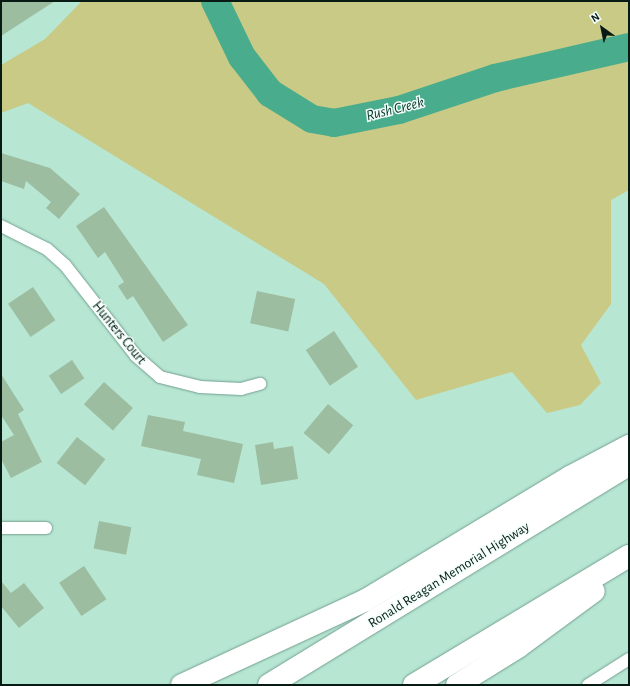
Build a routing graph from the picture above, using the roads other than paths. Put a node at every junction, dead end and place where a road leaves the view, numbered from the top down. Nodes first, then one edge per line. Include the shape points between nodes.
1 (1, 226) edge
2 (260, 384) dead end
3 (629, 446) edge
4 (629, 464) edge
5 (1, 528) edge
6 (46, 528) dead end
7 (629, 556) edge
8 (629, 565) edge
9 (629, 660) edge
10 (182, 685) edge
11 (269, 685) edge
12 (414, 685) edge
13 (457, 685) edge
14 (588, 685) edge

1 - 2 street, Hunters Court via 47,249 65,265 136,356 160,377 200,387 241,389
3 - 10 highway via 570,477 366,600
4 - 11 highway, Ronald Reagan Memorial Highway
5 - 6 street
7 - 12 highway
8 - 13 highway via 518,647
9 - 14 street

